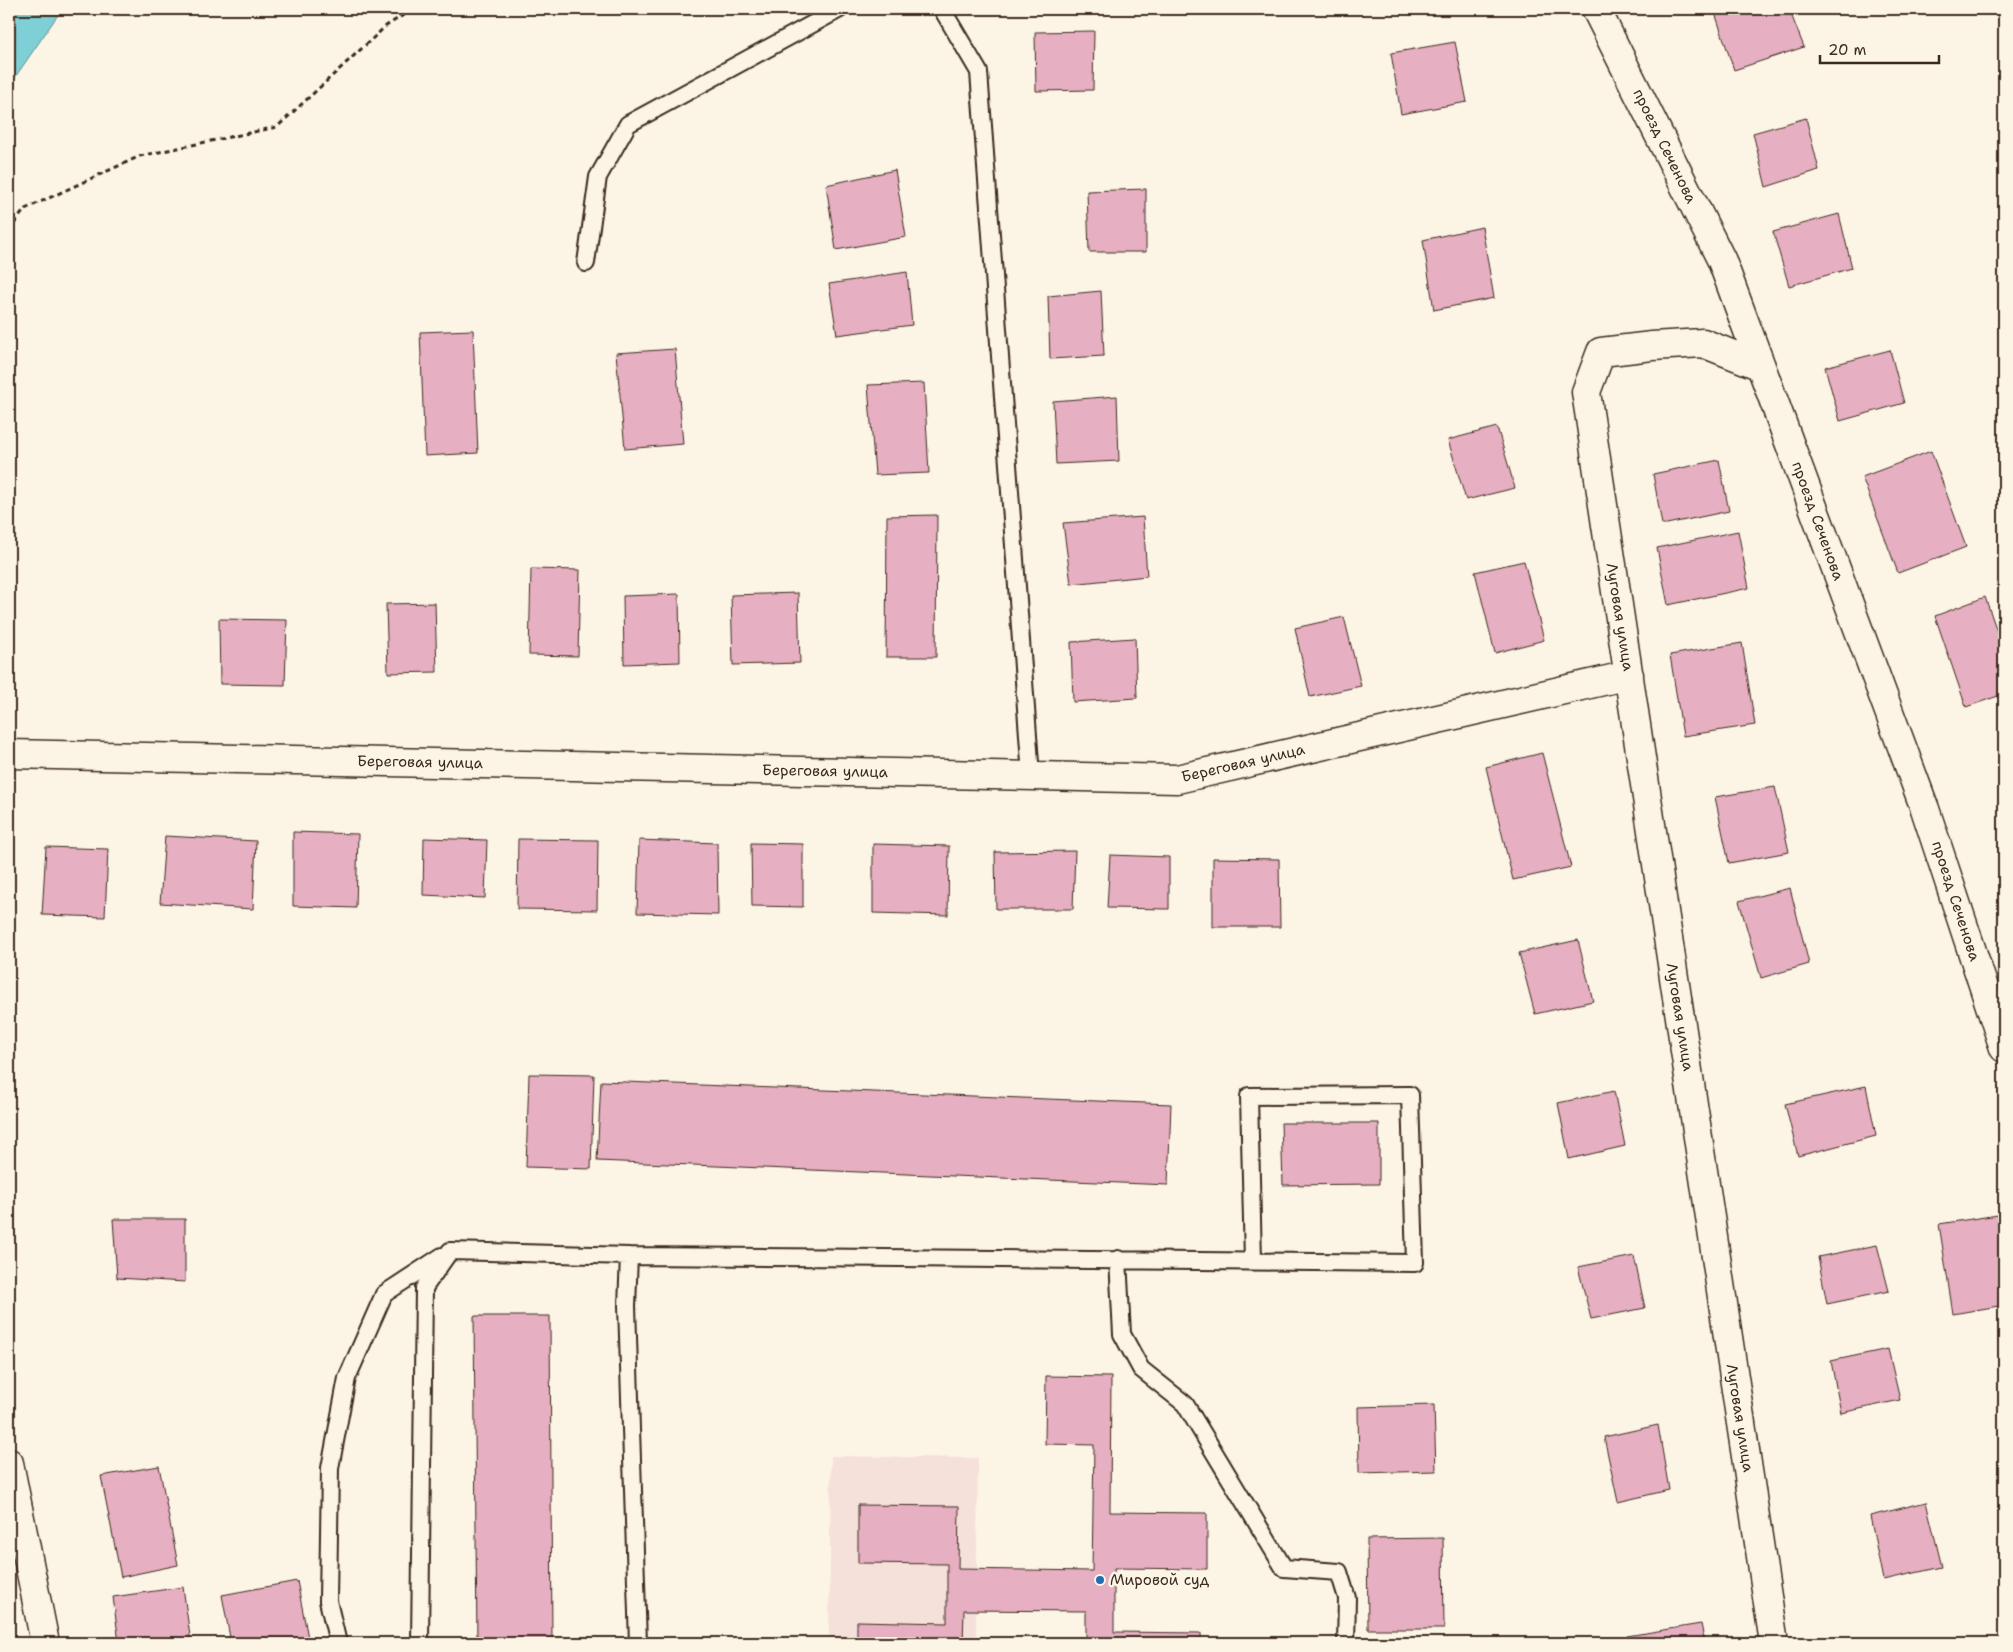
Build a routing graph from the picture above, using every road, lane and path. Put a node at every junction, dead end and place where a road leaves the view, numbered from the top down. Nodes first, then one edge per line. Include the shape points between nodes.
1 (413, 9) edge
2 (840, 9) edge
3 (942, 9) edge
4 (1596, 9) edge
5 (9, 231) edge
6 (586, 263) dead end
7 (1761, 366) junction
8 (1629, 675) junction
9 (9, 754) edge
10 (1031, 776) junction
11 (2004, 1048) edge
12 (450, 1251) junction
13 (629, 1256) junction
14 (1118, 1259) junction
15 (1253, 1261) junction
16 (9, 1463) edge
17 (45, 1643) edge
18 (338, 1643) edge
19 (420, 1643) edge
20 (638, 1643) edge
21 (1346, 1643) edge
22 (1774, 1643) edge

1 - 5 path via 386,26 277,127 140,156 25,209
2 - 6 lane via 628,124 598,177
3 - 10 lane via 979,72
4 - 7 street, проезд Сеченова via 1722,261
7 - 8 street, Луговая улица via 1703,343 1601,352 1586,392
7 - 11 street, проезд Сеченова via 1925,808
8 - 10 street, Береговая улица via 1177,779
8 - 22 street, Луговая улица
9 - 10 street, Береговая улица
12 - 13 lane
12 - 18 lane via 384,1294 347,1378 330,1468 328,1601
12 - 19 lane via 424,1288
13 - 14 lane
13 - 20 lane via 627,1306
14 - 15 lane
14 - 21 lane via 1122,1334 1141,1369 1185,1404 1284,1568 1339,1572 1347,1598
15 - 15 lane via 1415,1263 1410,1095 1249,1096
16 - 17 street

